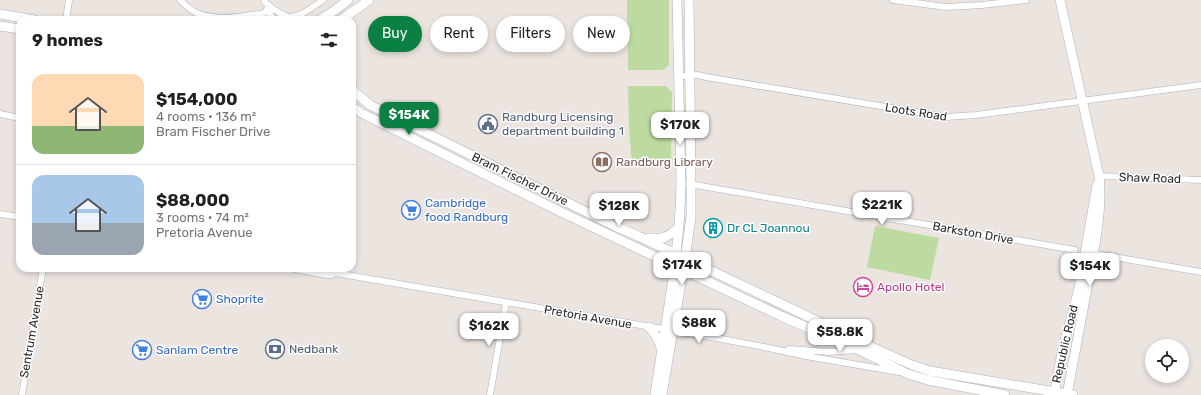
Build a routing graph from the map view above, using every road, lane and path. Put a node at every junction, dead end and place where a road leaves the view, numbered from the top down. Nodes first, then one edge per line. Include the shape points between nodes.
1 (69, 0) edge
2 (180, 0) edge
3 (264, 0) edge
4 (324, 0) edge
5 (348, 0) edge
6 (369, 0) edge
7 (677, 0) edge
8 (689, 0) edge
9 (893, 0) edge
10 (1026, 0) edge
11 (1060, 0) edge
12 (269, 12) junction
13 (0, 14) edge
14 (67, 16) edge
15 (206, 16) edge
16 (253, 16) edge
17 (272, 16) edge
18 (286, 16) edge
19 (300, 16) edge
20 (326, 16) edge
21 (347, 16) edge
22 (16, 17) edge
23 (0, 26) edge
24 (16, 28) edge
25 (679, 76) junction
26 (690, 76) junction
27 (1201, 85) edge
28 (356, 93) edge
29 (1083, 101) junction
30 (356, 109) edge
31 (0, 114) edge
32 (16, 117) edge
33 (1099, 176) junction
34 (1201, 180) edge
35 (681, 184) junction
36 (692, 184) junction
37 (0, 214) edge
38 (16, 216) edge
39 (679, 227) junction
40 (638, 236) junction
41 (1075, 250) dead end
42 (1089, 253) junction
43 (676, 254) junction
44 (685, 259) junction
45 (674, 265) junction
46 (684, 269) junction
47 (42, 272) edge
48 (311, 272) edge
49 (332, 272) edge
50 (343, 272) edge
51 (1201, 272) edge
52 (506, 303) junction
53 (649, 327) junction
54 (669, 330) junction
55 (769, 348) junction
56 (874, 348) junction
57 (859, 350) junction
58 (661, 351) junction
59 (908, 374) junction
60 (1054, 393) edge
61 (22, 395) edge
62 (490, 395) edge
63 (655, 395) edge
64 (662, 395) edge
65 (1005, 395) edge
66 (1069, 395) edge

1 - 14 street
2 - 15 street via 186,7
3 - 12 street
3 - 18 street via 274,11
4 - 19 street
5 - 20 main road
6 - 21 main road
7 - 25 main road
8 - 26 main road
9 - 10 street via 946,8
11 - 29 main road, Republic Road
12 - 16 street
12 - 17 street
13 - 22 main road
23 - 24 main road
25 - 26 street, Loots Road
25 - 35 main road
26 - 29 street, Loots Road via 946,117
26 - 36 main road
27 - 29 street, Loots Road
28 - 40 main road, Bram Fischer Drive via 370,105
29 - 33 main road, Republic Road
30 - 45 main road, Bram Fischer Drive via 561,212
31 - 32 street
33 - 34 street, Shaw Road
33 - 42 main road, Republic Road
35 - 36 street, Barkston Drive
35 - 39 main road
36 - 41 street, Barkston Drive
36 - 44 main road via 691,217
37 - 38 street
39 - 40 main road via 664,239
39 - 43 main road
40 - 43 main road, Bram Fischer Drive
42 - 51 street
42 - 60 main road, Republic Road via 1062,352
42 - 66 main road, Republic Road
43 - 44 main road, Bram Fischer Drive
43 - 45 main road
44 - 46 main road
44 - 56 main road, Bram Fischer Drive
45 - 46 main road, Bram Fischer Drive
45 - 54 main road
46 - 54 main road
46 - 57 main road, Bram Fischer Drive
47 - 61 street, Sentrum Avenue
48 - 49 street, Pretoria Avenue via 331,275
50 - 52 street, Pretoria Avenue
52 - 53 street, Pretoria Avenue
52 - 62 street
53 - 54 street, Pretoria Avenue
53 - 58 main road via 659,341
54 - 55 street, Pretoria Avenue
54 - 58 main road
54 - 64 main road
55 - 57 street, Pretoria Avenue via 828,352
55 - 59 street, Pretoria Avenue
56 - 57 street, Pretoria Avenue
56 - 60 main road, Bram Fischer Drive via 930,371
57 - 59 main road, Bram Fischer Drive
58 - 63 main road
59 - 65 main road, Bram Fischer Drive
60 - 66 main road, Bram Fischer Drive

